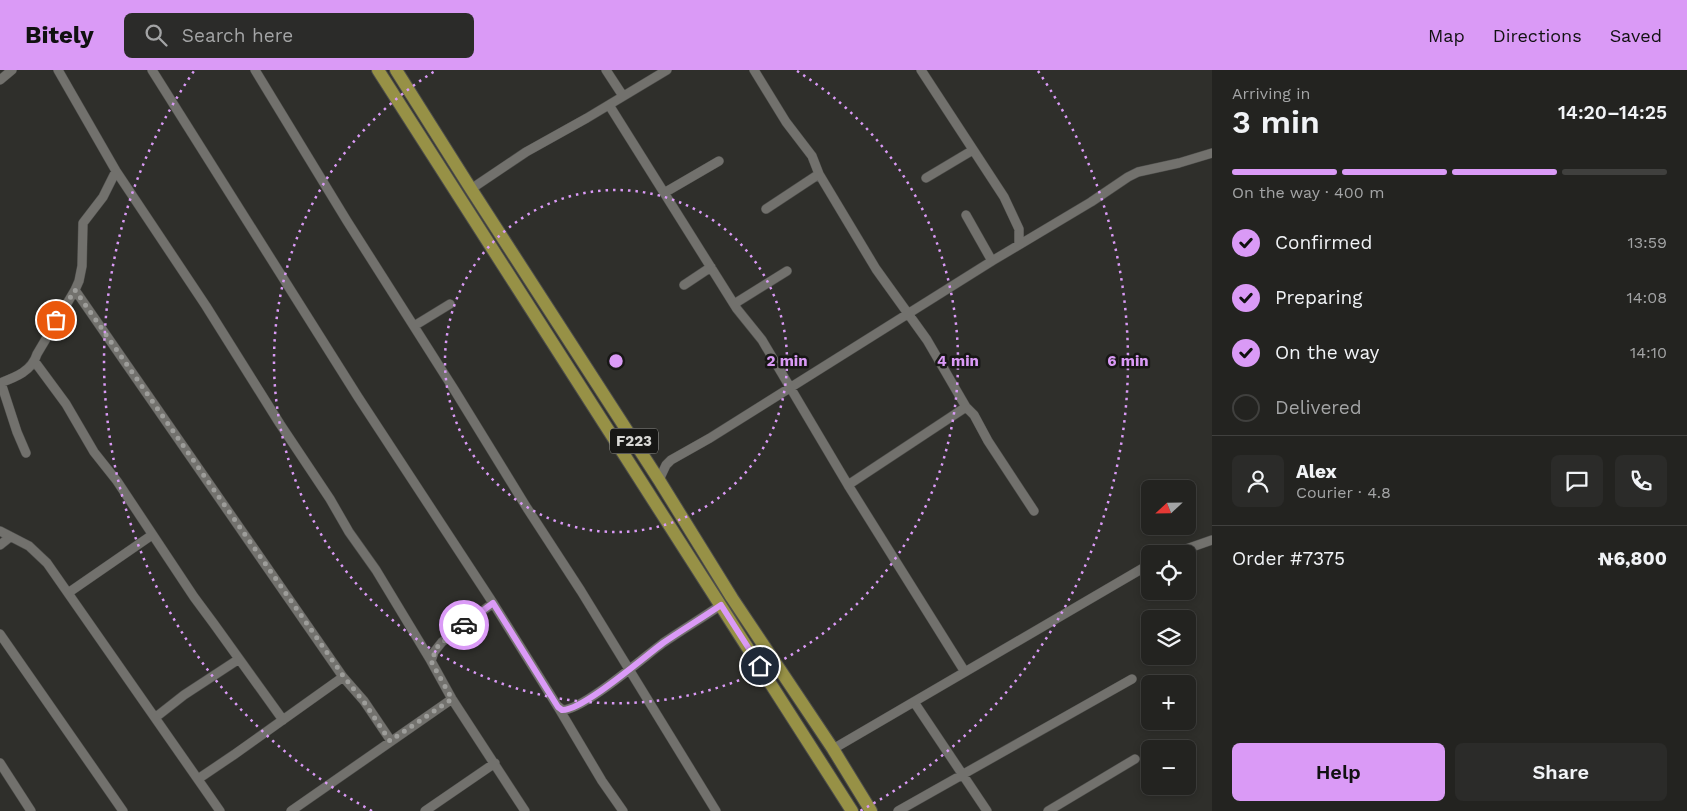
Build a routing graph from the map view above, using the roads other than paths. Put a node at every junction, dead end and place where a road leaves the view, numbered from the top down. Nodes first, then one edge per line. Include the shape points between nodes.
1 (12, 70) edge
2 (58, 70) edge
3 (152, 70) edge
4 (255, 70) edge
5 (378, 70) edge
6 (606, 70) edge
7 (667, 70) edge
8 (754, 70) edge
9 (921, 70) edge
10 (398, 71) edge
11 (0, 80) edge
12 (623, 96) junction
13 (609, 105) junction
14 (973, 150) junction
15 (1212, 153) edge
16 (719, 161) dead end
17 (116, 171) junction
18 (820, 174) junction
19 (926, 178) dead end
20 (471, 189) junction
21 (664, 193) junction
22 (766, 209) dead end
23 (966, 215) dead end
24 (1019, 244) junction
25 (992, 261) junction
26 (711, 267) junction
27 (787, 271) dead end
28 (684, 285) dead end
29 (75, 290) junction
30 (450, 304) dead end
31 (734, 304) junction
32 (907, 314) junction
33 (414, 326) junction
34 (35, 362) junction
35 (0, 383) edge
36 (789, 387) junction
37 (604, 395) junction
38 (591, 403) junction
39 (966, 407) junction
40 (26, 452) dead end
41 (659, 480) junction
42 (848, 485) junction
43 (1034, 510) dead end
44 (0, 531) edge
45 (152, 535) junction
46 (10, 537) junction
47 (1212, 540) edge
48 (0, 545) edge
49 (1196, 546) edge
50 (1141, 569) edge
51 (68, 593) junction
52 (493, 603) junction
53 (721, 605) junction
54 (0, 634) edge
55 (239, 659) junction
56 (431, 661) junction
57 (629, 669) junction
58 (965, 672) junction
59 (344, 677) junction
60 (1132, 679) dead end
61 (452, 699) junction
62 (914, 702) junction
63 (562, 710) junction
64 (156, 717) junction
65 (282, 720) junction
66 (390, 741) junction
67 (833, 750) junction
68 (1135, 759) dead end
69 (0, 762) edge
70 (495, 763) junction
71 (962, 774) junction
72 (198, 779) junction
73 (29, 810) edge
74 (427, 810) edge
75 (123, 811) edge
76 (220, 811) edge
77 (291, 811) edge
78 (525, 811) edge
79 (623, 811) edge
80 (716, 811) edge
81 (852, 811) edge
82 (871, 811) edge
83 (898, 811) edge
84 (987, 811) edge
85 (1048, 811) edge

1 - 11 street
2 - 17 street
3 - 52 street via 358,397
4 - 33 street
5 - 38 main road, F223
6 - 12 street
7 - 12 street
8 - 18 street via 786,122 812,156
9 - 14 street
10 - 20 main road, F223
12 - 13 street
13 - 20 street via 515,159
13 - 21 street
14 - 19 street
14 - 24 street via 1014,218 1019,229
15 - 24 street via 1133,174
16 - 21 street
17 - 29 street via 103,197 84,222 82,266
17 - 56 street via 376,570
18 - 22 street
18 - 32 street via 876,269
20 - 37 main road, F223
21 - 26 street
23 - 25 street
24 - 25 street
25 - 32 street
26 - 28 street
26 - 31 street
27 - 31 street
29 - 34 street
29 - 59 street
30 - 33 street
31 - 36 street via 762,340
32 - 36 street
32 - 39 street via 927,340
33 - 57 street
34 - 35 street via 22,373
34 - 45 street
35 - 40 street
36 - 41 street via 671,460
36 - 42 street
37 - 38 main road
37 - 41 main road, F223
38 - 53 main road, F223
39 - 42 street
39 - 43 street
41 - 67 main road, F223 via 732,598
42 - 58 street
44 - 46 street
45 - 51 street
45 - 55 street
46 - 48 street
46 - 51 street via 29,546 47,562
47 - 49 street
50 - 58 street
51 - 64 street
52 - 56 street via 442,642
52 - 63 street
53 - 57 street
53 - 81 main road, F223
54 - 75 street
55 - 64 street via 184,694
55 - 65 street
56 - 61 street
57 - 63 street via 571,709
57 - 80 street
58 - 62 street
59 - 65 street
59 - 66 street
60 - 71 street
61 - 66 street
61 - 70 street
62 - 67 street
62 - 71 street
63 - 79 street
64 - 72 street
65 - 72 street
66 - 77 street
67 - 82 main road, F223
68 - 85 street
69 - 73 street
70 - 74 street
70 - 78 street
71 - 83 street
71 - 84 street
72 - 76 street

